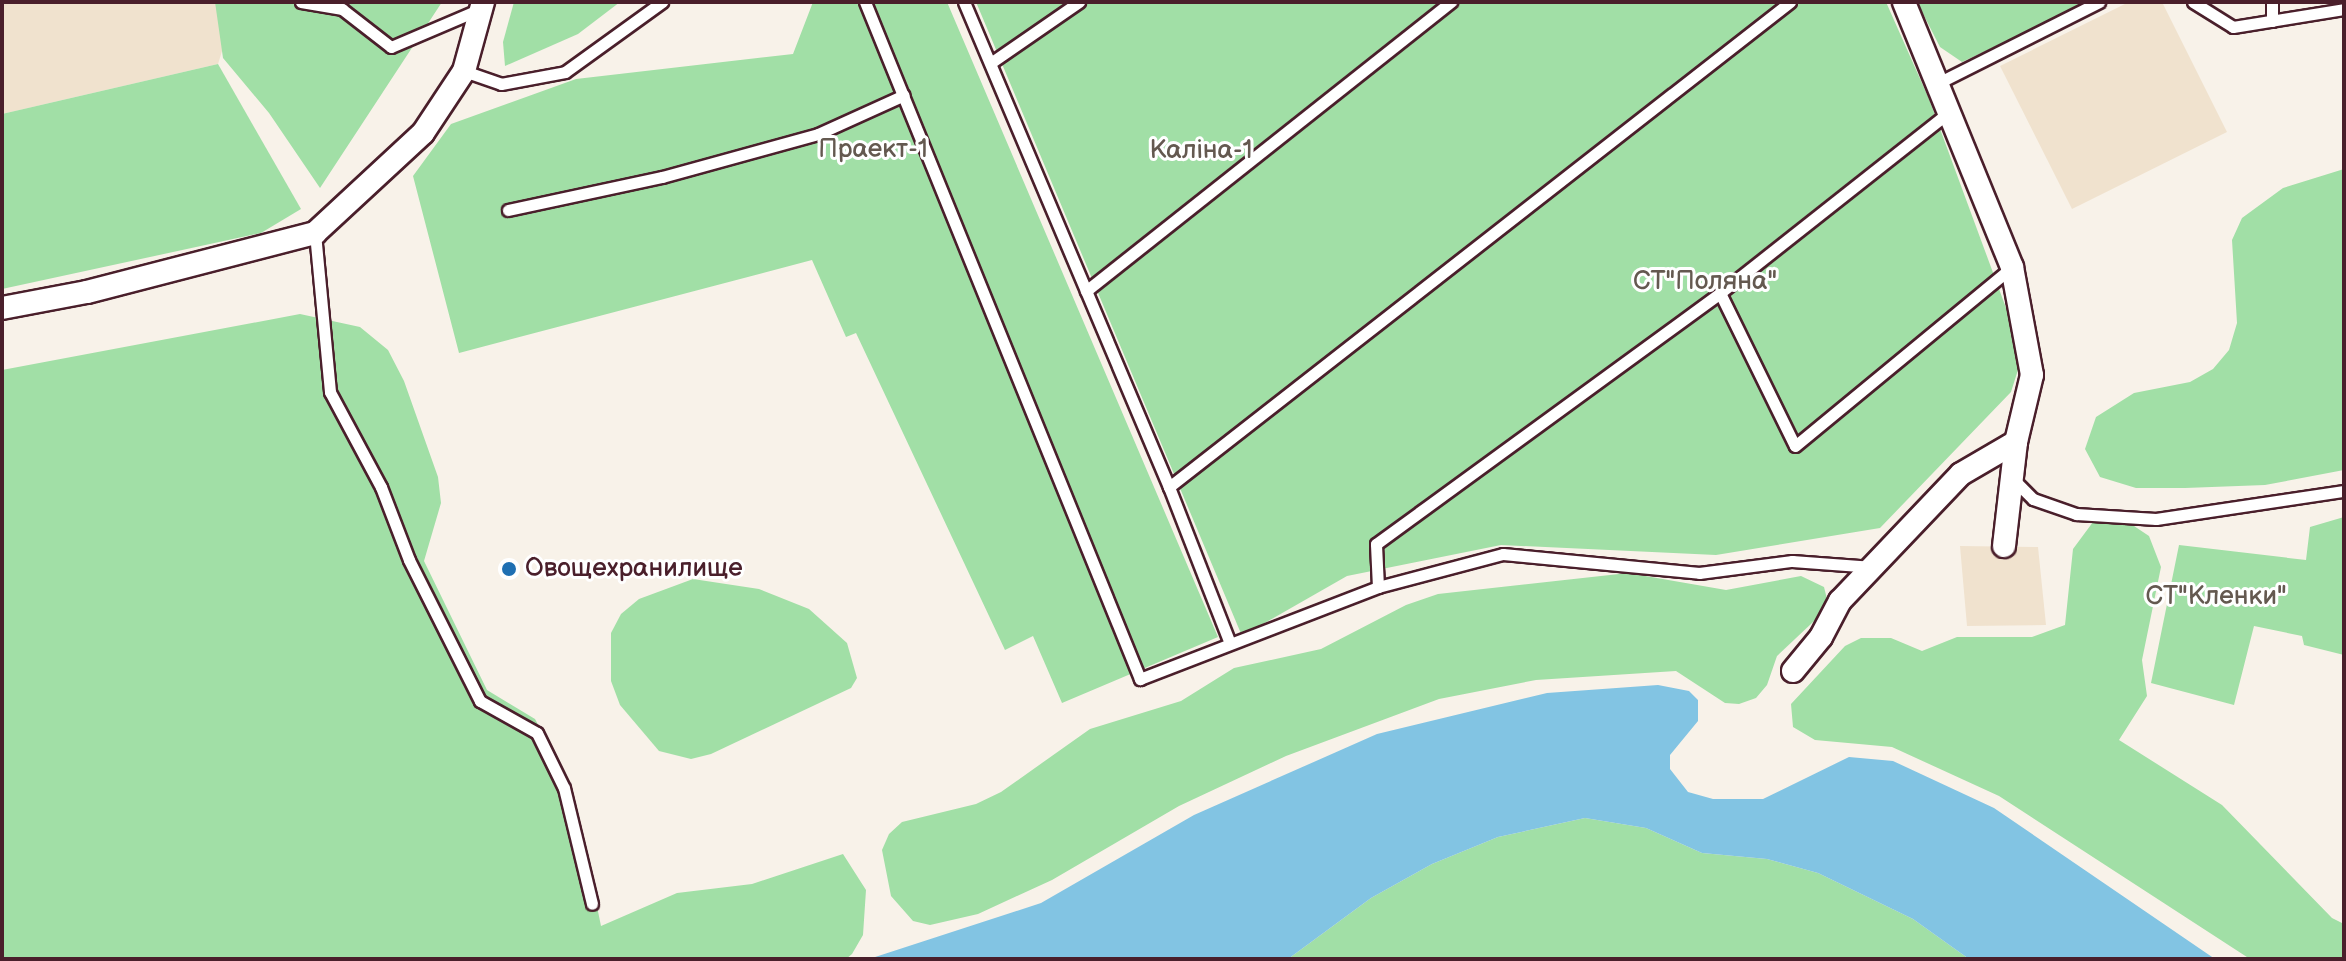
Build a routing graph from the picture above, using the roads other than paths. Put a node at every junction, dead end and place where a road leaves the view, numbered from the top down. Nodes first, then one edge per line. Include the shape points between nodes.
1 (301, 2) edge
2 (662, 2) edge
3 (865, 2) edge
4 (964, 2) edge
5 (1079, 2) edge
6 (1451, 2) edge
7 (1790, 2) edge
8 (1904, 2) edge
9 (2099, 2) edge
10 (2193, 2) edge
11 (2272, 2) edge
12 (482, 6) edge
13 (2344, 9) edge
14 (2272, 21) junction
15 (992, 62) junction
16 (464, 71) junction
17 (1940, 82) junction
18 (904, 95) junction
19 (1949, 112) junction
20 (508, 210) dead end
21 (315, 233) junction
22 (2012, 267) junction
23 (1086, 291) junction
24 (1720, 293) junction
25 (2, 308) edge
26 (2016, 442) junction
27 (2010, 475) junction
28 (1169, 487) junction
29 (2344, 491) edge
30 (2004, 546) dead end
31 (1873, 567) junction
32 (1378, 587) junction
33 (1229, 641) junction
34 (1793, 671) dead end
35 (592, 904) dead end

1 - 12 lane via 342,9 391,47
2 - 16 lane via 565,72 501,84
3 - 18 lane
4 - 15 lane
5 - 15 lane
6 - 23 lane
7 - 28 lane
8 - 17 street
9 - 17 lane
10 - 14 lane via 2233,27
11 - 14 lane
12 - 16 street
13 - 14 lane
15 - 23 lane
16 - 21 street via 423,133
17 - 19 street
18 - 20 lane via 818,134 662,177
18 - 33 lane via 1140,679
19 - 22 street
19 - 24 lane
21 - 25 street via 87,292
21 - 35 lane via 330,392 381,487 409,560 480,701 537,733 564,788
22 - 24 lane via 1795,446
22 - 26 street via 2033,364
23 - 28 lane
24 - 32 lane via 1376,544
26 - 27 street
26 - 31 street via 1961,474
27 - 29 lane via 2026,495 2064,510 2156,519
27 - 30 street
28 - 33 lane
31 - 32 lane via 1792,561 1699,573 1503,554
31 - 34 street via 1840,601
32 - 33 lane

